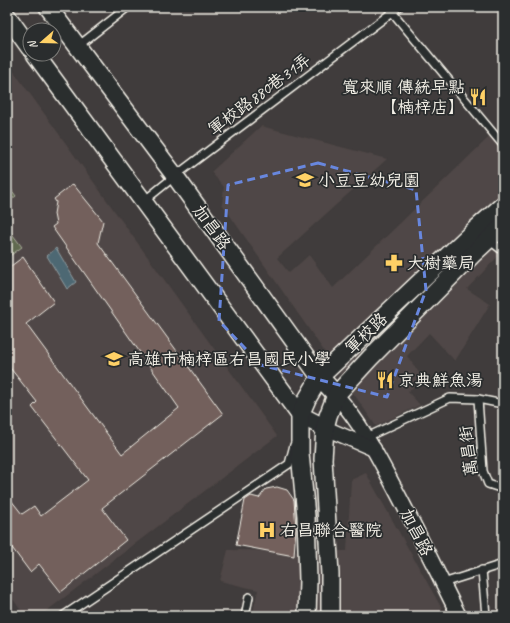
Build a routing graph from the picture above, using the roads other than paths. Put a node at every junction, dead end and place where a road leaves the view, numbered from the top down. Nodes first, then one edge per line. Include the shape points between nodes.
1 (48, 7) edge
2 (128, 7) edge
3 (399, 7) edge
4 (390, 10) edge
5 (7, 16) edge
6 (22, 37) edge
7 (78, 46) junction
8 (41, 62) edge
9 (503, 145) edge
10 (175, 176) junction
11 (144, 201) junction
12 (503, 205) edge
13 (503, 226) edge
14 (482, 234) junction
15 (503, 251) edge
16 (320, 377) junction
17 (336, 394) junction
18 (478, 399) junction
19 (503, 404) edge
20 (300, 416) junction
21 (325, 428) junction
22 (370, 443) junction
23 (503, 488) edge
24 (503, 564) edge
25 (482, 570) junction
26 (443, 583) junction
27 (249, 596) dead end
28 (63, 616) edge
29 (245, 616) edge
30 (307, 616) edge
31 (330, 616) edge
32 (459, 616) edge
33 (486, 616) edge

1 - 7 street, 加昌路
2 - 7 lane
3 - 4 lane, 軍校路880巷31弄
4 - 9 lane
4 - 10 lane, 軍校路880巷31弄
5 - 6 street
7 - 10 street, 加昌路
8 - 11 street
10 - 11 lane, 軍校路880巷31弄
10 - 16 street, 加昌路
11 - 20 street
12 - 14 street, 軍校路
13 - 14 street, 軍校路
14 - 15 lane
14 - 16 street, 軍校路
14 - 17 street, 軍校路
16 - 17 street, 加昌路
16 - 20 street, 軍校路
17 - 21 street, 軍校路
17 - 22 street, 加昌路
18 - 19 lane
18 - 22 lane via 450,398
18 - 23 lane, 萬昌街 via 485,479 488,484
20 - 21 street
20 - 28 lane via 289,464
20 - 30 street, 軍校路 via 308,572
21 - 22 street
21 - 31 street, 軍校路 via 322,459 330,574
22 - 26 street, 加昌路
24 - 25 lane
25 - 26 lane
25 - 33 lane
26 - 32 street, 加昌路
27 - 29 lane

